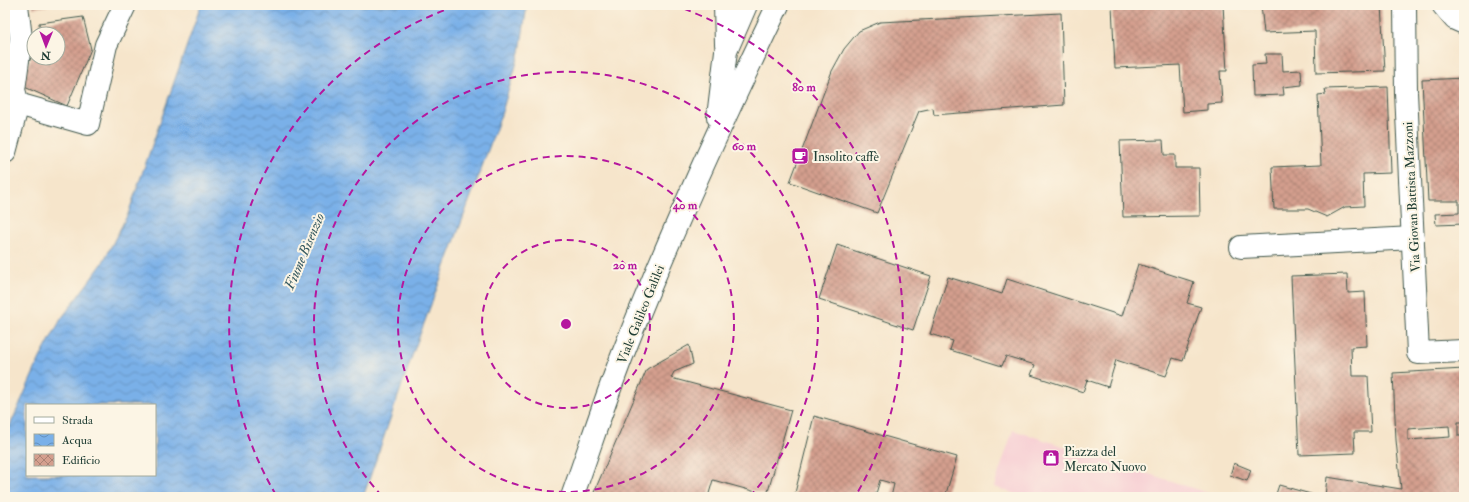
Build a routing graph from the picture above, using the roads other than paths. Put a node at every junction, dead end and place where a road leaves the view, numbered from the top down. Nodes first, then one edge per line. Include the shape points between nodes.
1 (125, 5) edge
2 (725, 5) edge
3 (746, 5) edge
4 (778, 5) edge
5 (1405, 5) edge
6 (1443, 5) edge
7 (13, 6) edge
8 (1464, 23) edge
9 (726, 51) junction
10 (18, 104) junction
11 (716, 135) junction
12 (5, 152) edge
13 (1413, 238) junction
14 (1241, 247) dead end
15 (1464, 351) edge
16 (572, 497) edge

1 - 10 street via 106,45 88,124
2 - 9 street
3 - 9 street
4 - 11 street
5 - 13 street, Via Giovan Battista Mazzoni
6 - 8 street via 1455,18
7 - 10 street via 21,38 14,90
9 - 11 street
10 - 12 street
11 - 16 street, Viale Galileo Galilei via 625,348
13 - 14 street
13 - 15 street, Via Giovan Battista Mazzoni via 1418,352

